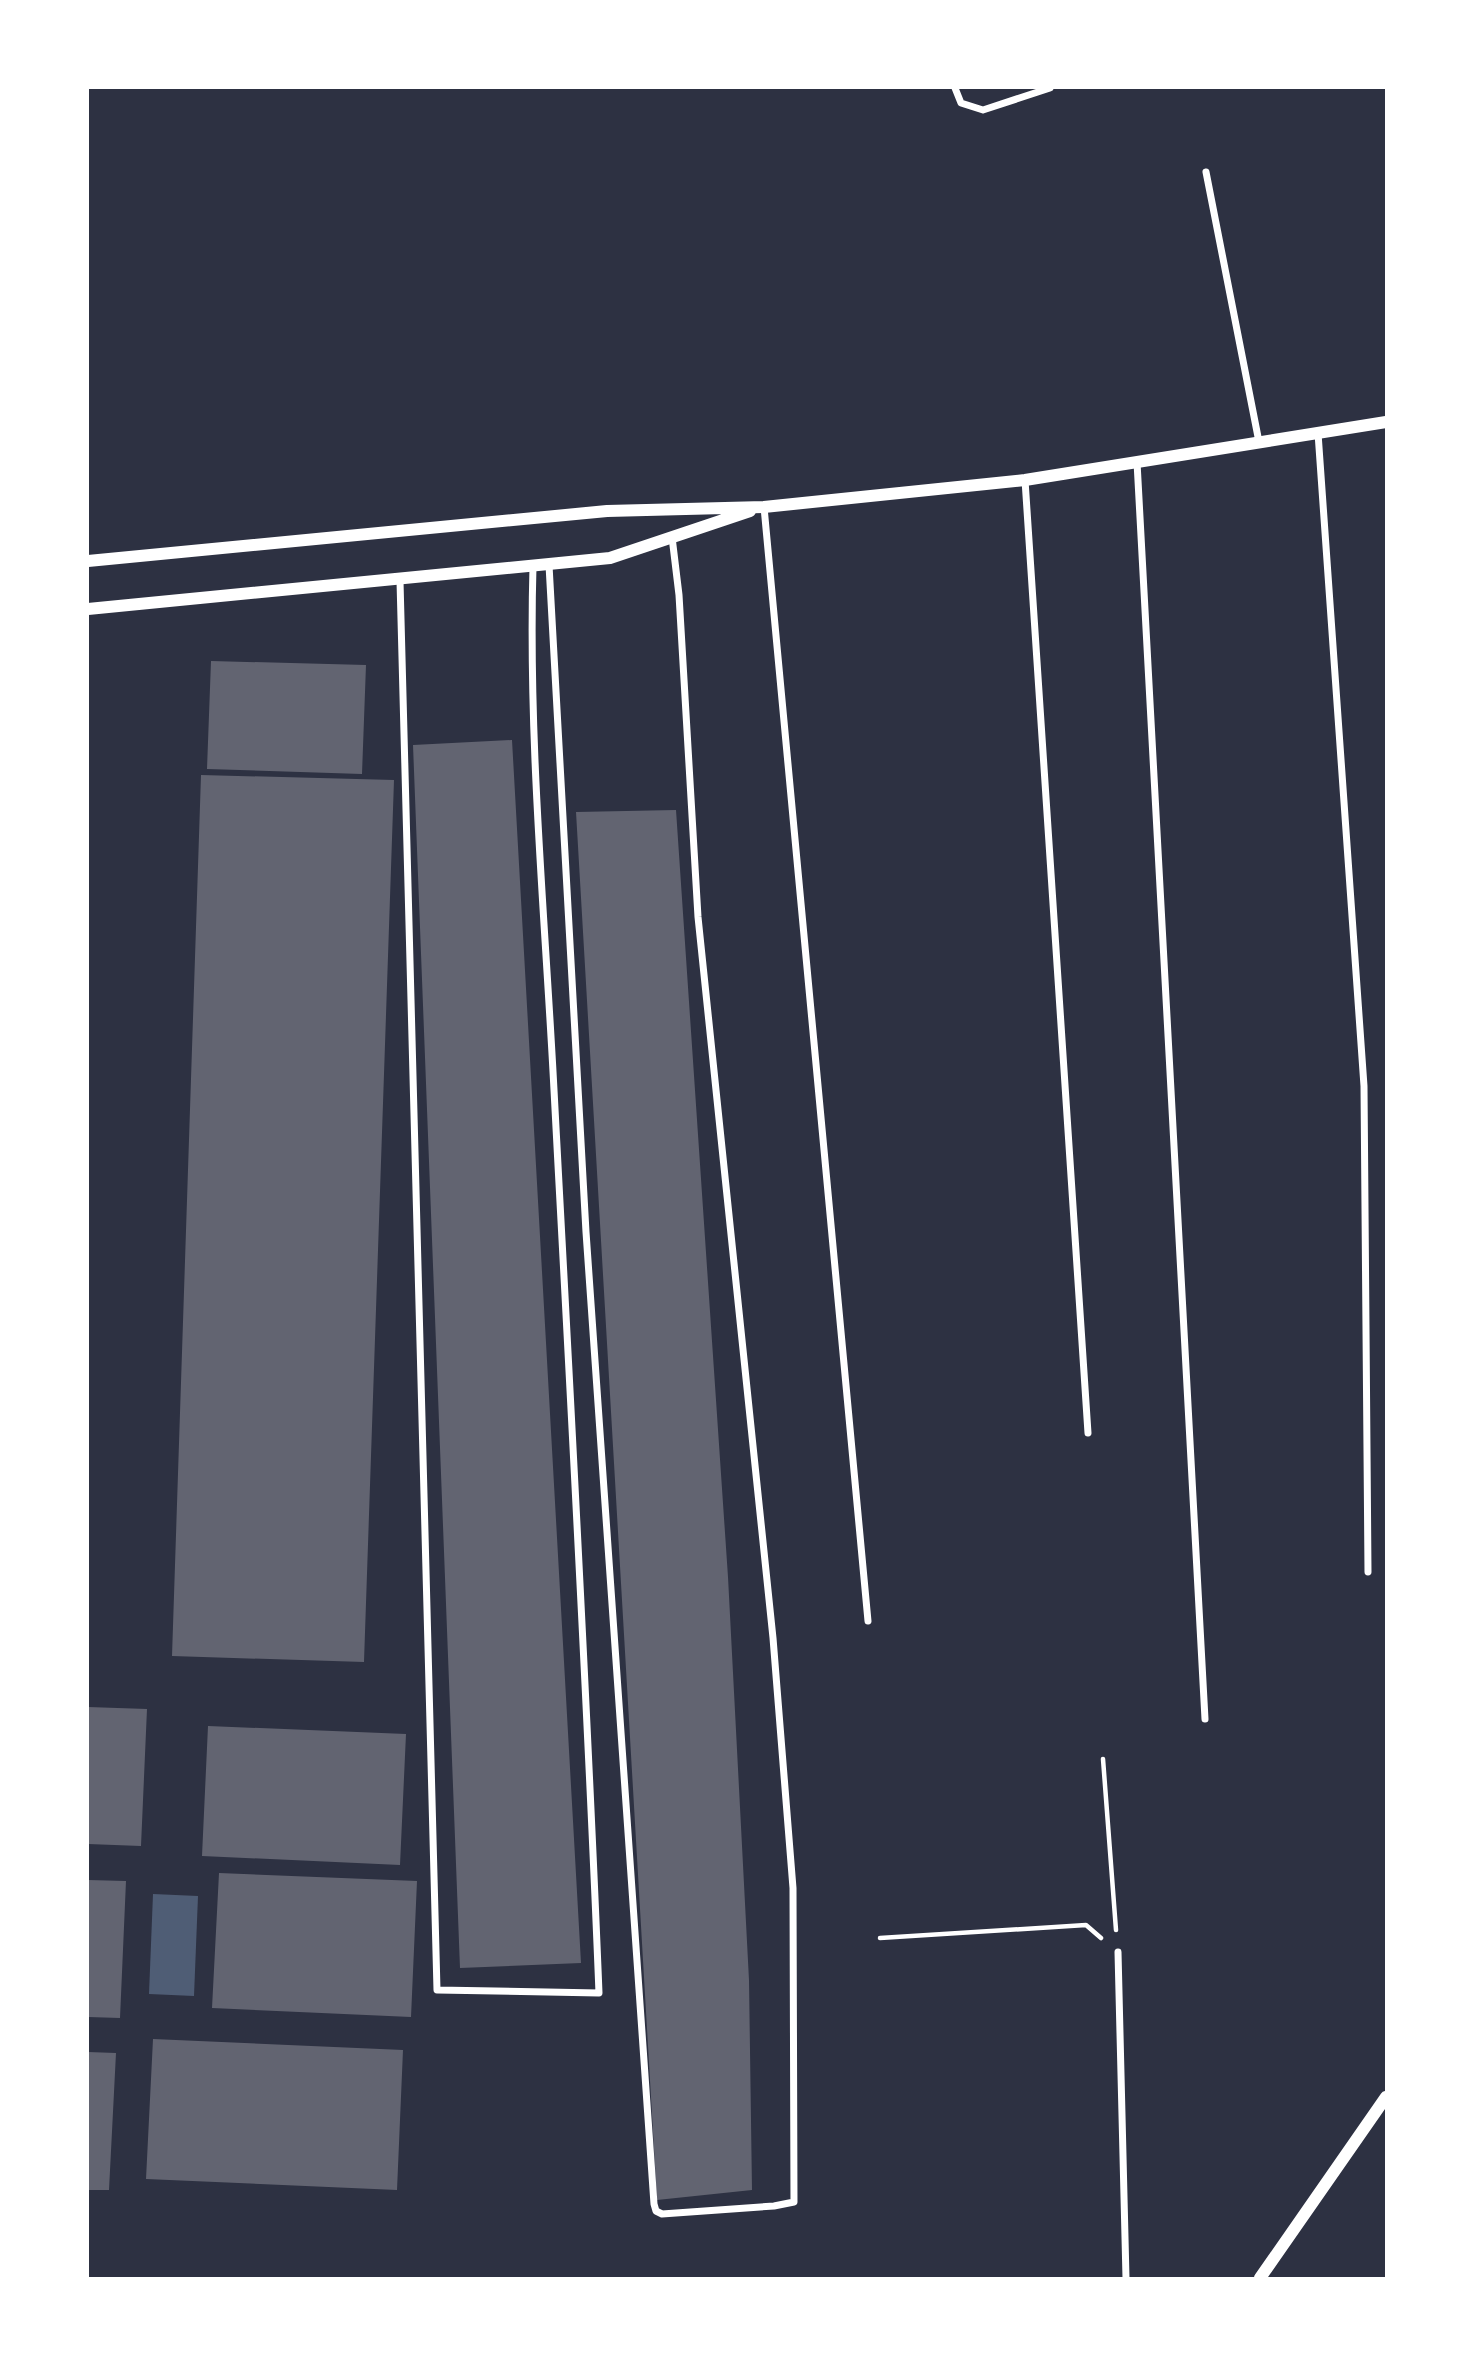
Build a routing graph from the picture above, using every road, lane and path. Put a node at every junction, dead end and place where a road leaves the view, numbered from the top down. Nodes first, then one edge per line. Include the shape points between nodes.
1 (955, 88) edge
2 (1049, 88) edge
3 (1206, 172) dead end
4 (1387, 422) edge
5 (1318, 433) junction
6 (1259, 442) junction
7 (1137, 462) junction
8 (1025, 480) junction
9 (764, 507) junction
10 (672, 537) junction
11 (88, 561) edge
12 (549, 565) junction
13 (533, 566) junction
14 (400, 581) junction
15 (88, 609) edge
16 (1088, 1433) dead end
17 (1368, 1572) dead end
18 (868, 1621) dead end
19 (1205, 1718) dead end
20 (1103, 1759) dead end
21 (880, 1938) dead end
22 (1118, 1952) junction
23 (1387, 2097) edge
24 (1126, 2278) edge
25 (1260, 2278) edge

1 - 2 street via 961,103 983,110
3 - 6 street
4 - 5 street
5 - 6 street
5 - 17 street via 1364,1086
6 - 7 street
7 - 8 street
7 - 19 street
8 - 9 street
8 - 16 street
9 - 10 street
9 - 11 street via 607,511
9 - 18 street
10 - 12 street via 610,558
10 - 12 street via 698,917 769,1598 793,1888 794,2202 774,2206 662,2214 653,2204 586,1232
12 - 13 street
13 - 14 street
13 - 14 street via 539,817 586,1656 599,1993 437,1990
14 - 15 street
20 - 22 path
21 - 22 path via 1086,1925
22 - 24 street
23 - 25 street

